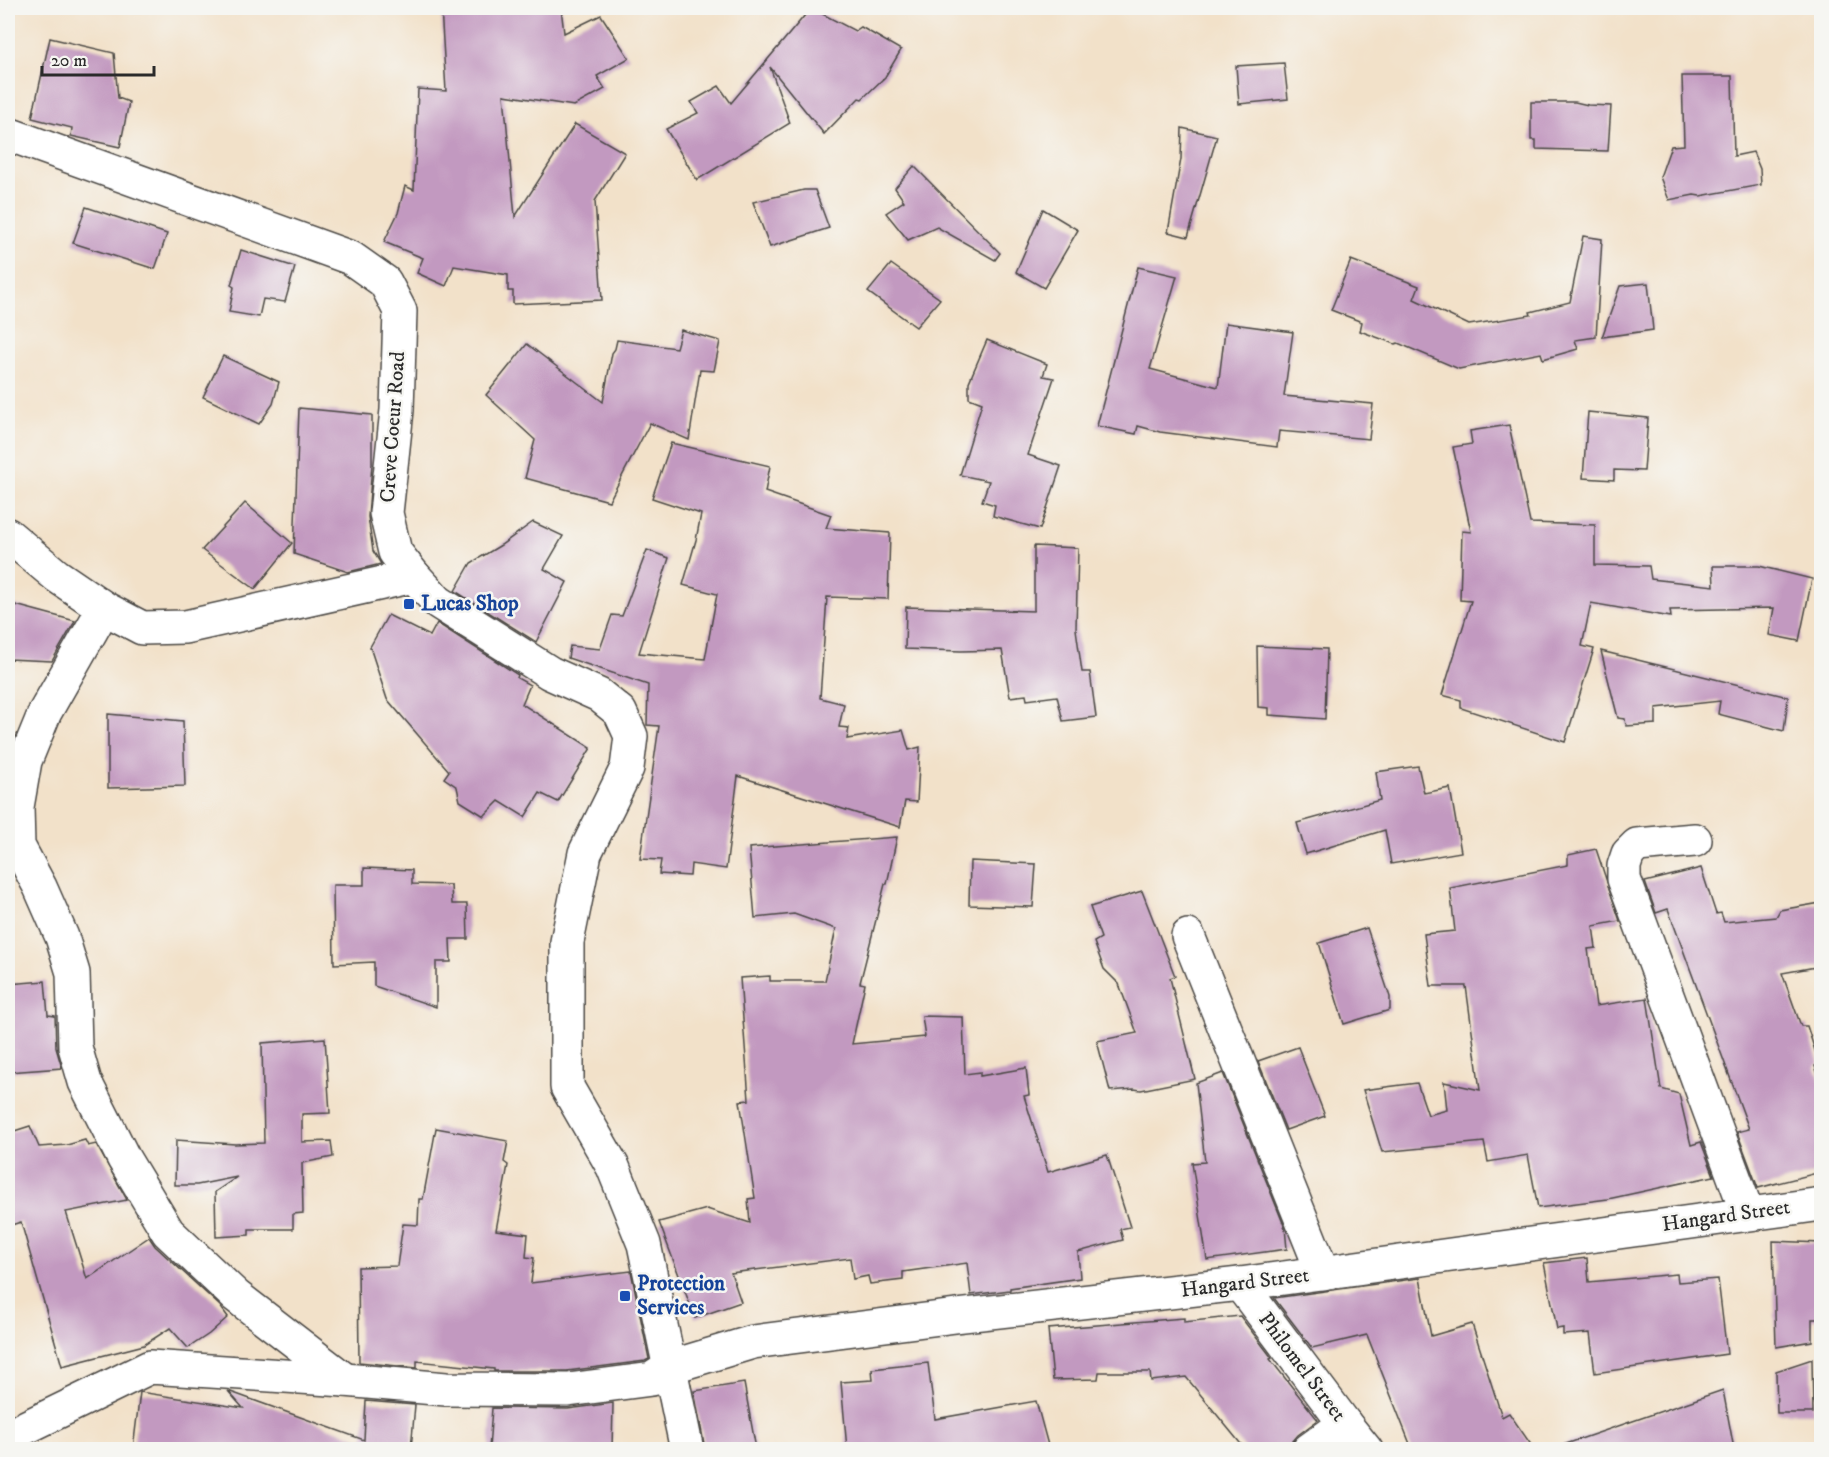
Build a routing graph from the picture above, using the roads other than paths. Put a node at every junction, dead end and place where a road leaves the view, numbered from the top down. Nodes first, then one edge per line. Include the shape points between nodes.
1 (8, 134) edge
2 (8, 535) edge
3 (414, 576) junction
4 (104, 608) junction
5 (1695, 840) dead end
6 (13, 848) edge
7 (1188, 936) dead end
8 (1821, 1204) edge
9 (1747, 1212) junction
10 (1323, 1273) junction
11 (1240, 1284) junction
12 (670, 1367) junction
13 (345, 1380) junction
14 (1345, 1424) junction
15 (8, 1436) edge
16 (687, 1449) edge
17 (1309, 1449) edge
18 (1366, 1449) edge

1 - 3 street, Creve Coeur Road via 351,258 385,282 400,311 397,410 386,513 395,552
2 - 4 street
3 - 4 street via 185,627 142,628
3 - 12 street, Creve Coeur Road via 438,602 550,673 599,695 620,712 631,736 627,768 585,853 567,942 567,1087 613,1167 644,1244
4 - 6 street via 45,712 26,761
5 - 9 street via 1637,845 1628,854 1624,879
6 - 13 street via 40,887 73,973 75,1047 84,1082 162,1223 236,1296
7 - 10 street
8 - 9 street, Hangard Street
9 - 10 street, Hangard Street
10 - 11 street, Hangard Street
11 - 12 street, Hangard Street via 753,1342
11 - 14 street, Philomel Street
12 - 13 street, Hangard Street via 652,1379 568,1390 446,1389
12 - 16 street, Creve Coeur Road
13 - 15 street, Hangard Street via 150,1367
14 - 17 street
14 - 18 street, Philomel Street

